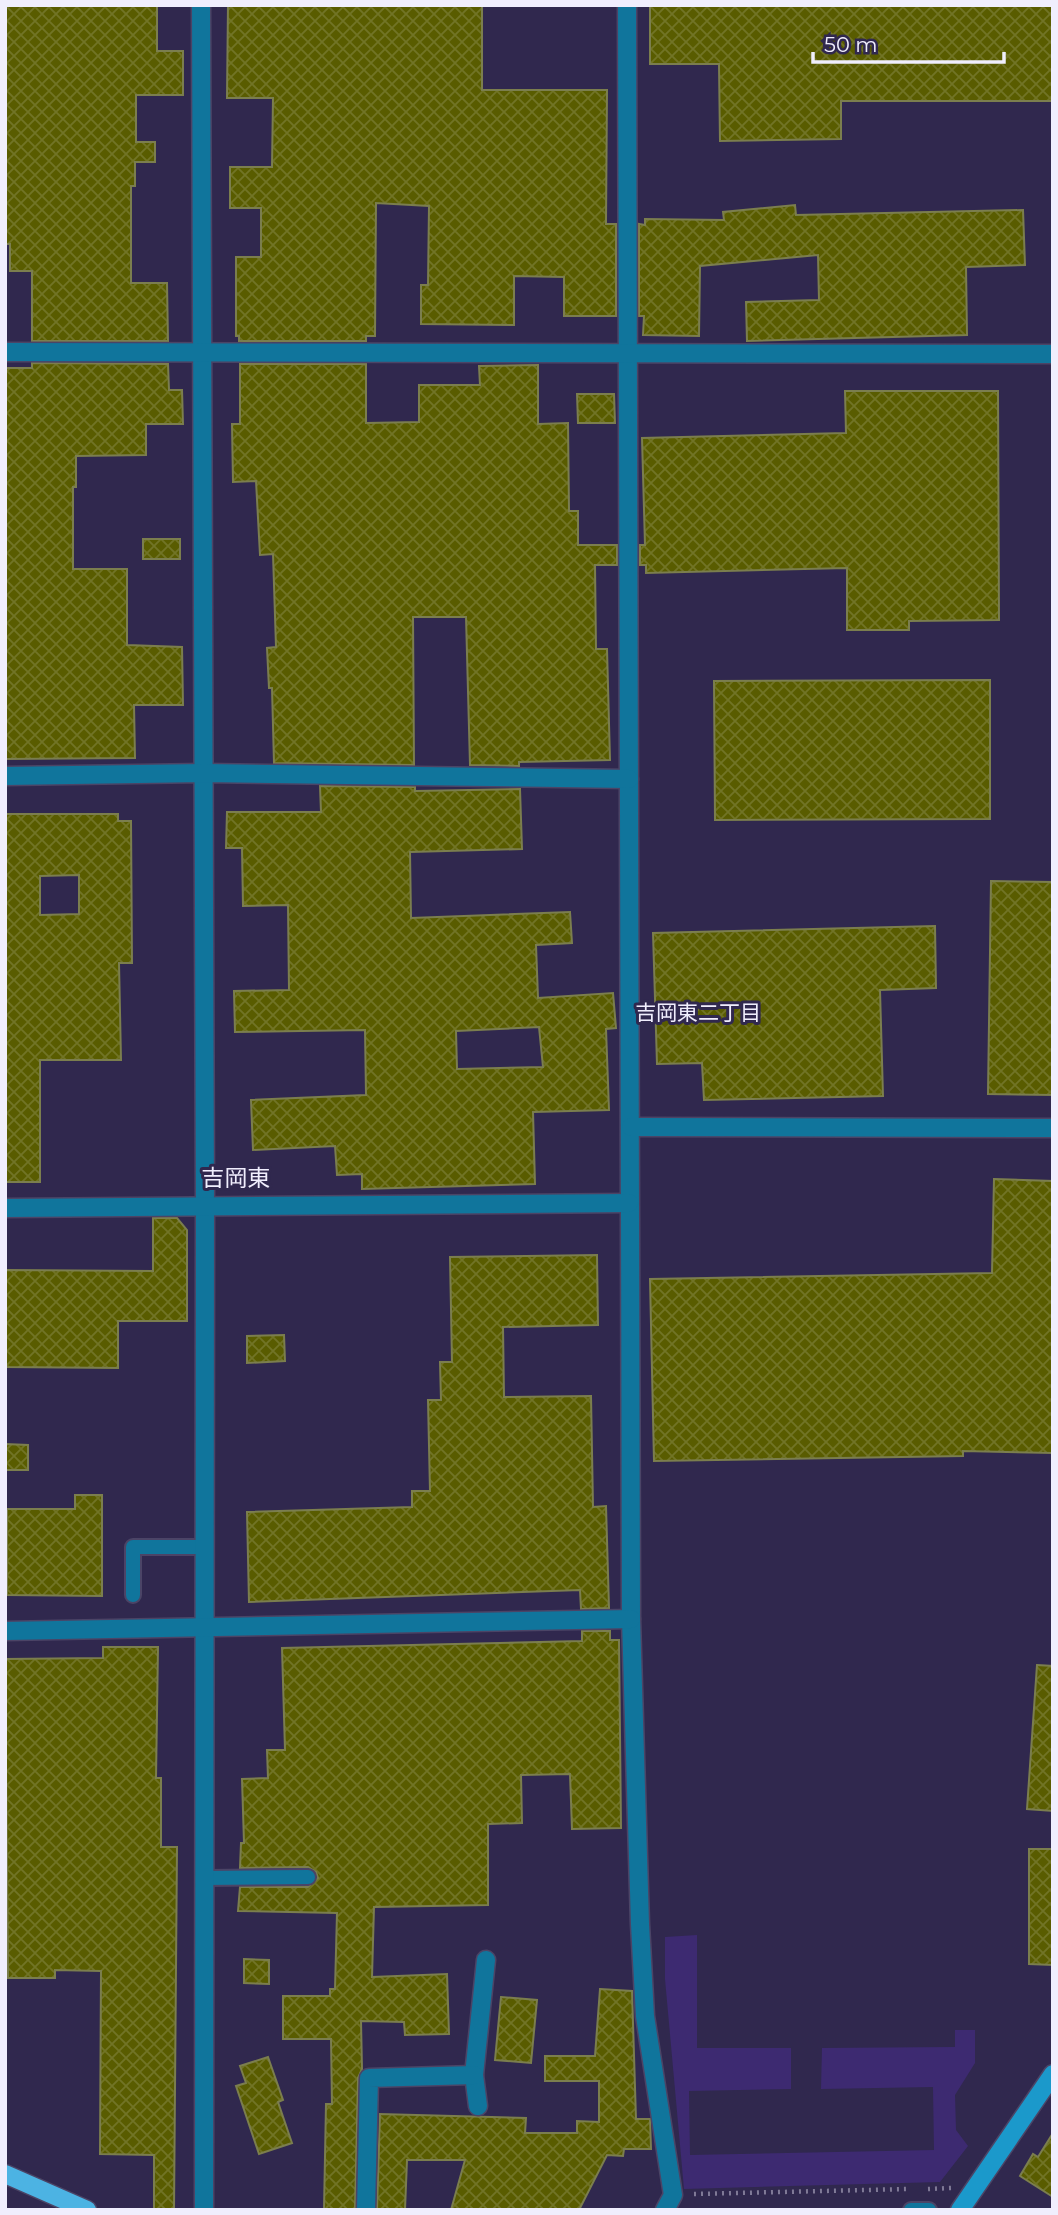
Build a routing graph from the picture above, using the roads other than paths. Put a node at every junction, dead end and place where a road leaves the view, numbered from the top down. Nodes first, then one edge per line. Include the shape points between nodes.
1 (201, 5) edge
2 (626, 5) edge
3 (203, 350) junction
4 (5, 352) edge
5 (628, 353) junction
6 (1053, 354) edge
7 (204, 772) junction
8 (5, 776) edge
9 (629, 779) junction
10 (631, 1127) junction
11 (1053, 1129) edge
12 (629, 1203) junction
13 (205, 1206) junction
14 (5, 1208) edge
15 (204, 1547) junction
16 (133, 1595) dead end
17 (631, 1619) junction
18 (204, 1628) junction
19 (5, 1631) edge
20 (308, 1877) dead end
21 (204, 1878) junction
22 (486, 1961) dead end
23 (1053, 2074) edge
24 (474, 2075) junction
25 (478, 2106) dead end
26 (5, 2174) edge
27 (669, 2202) edge
28 (87, 2210) edge
29 (204, 2210) edge
30 (366, 2210) edge
31 (911, 2210) edge
32 (929, 2210) edge
33 (960, 2210) edge

1 - 3 street
2 - 5 street
3 - 4 street
3 - 5 street
3 - 7 street
5 - 6 street
5 - 9 street
7 - 8 street
7 - 9 street
7 - 13 street
9 - 10 street
10 - 11 street
10 - 12 street
12 - 13 street
12 - 17 street
13 - 14 street
13 - 15 street
15 - 16 lane via 133,1547
15 - 18 street
17 - 18 street
17 - 27 street via 639,1910 646,2016
18 - 19 street
18 - 21 street
20 - 21 lane
21 - 29 street
22 - 24 street
23 - 33 street
24 - 25 street
24 - 30 street via 369,2078
26 - 28 main road
31 - 32 lane

